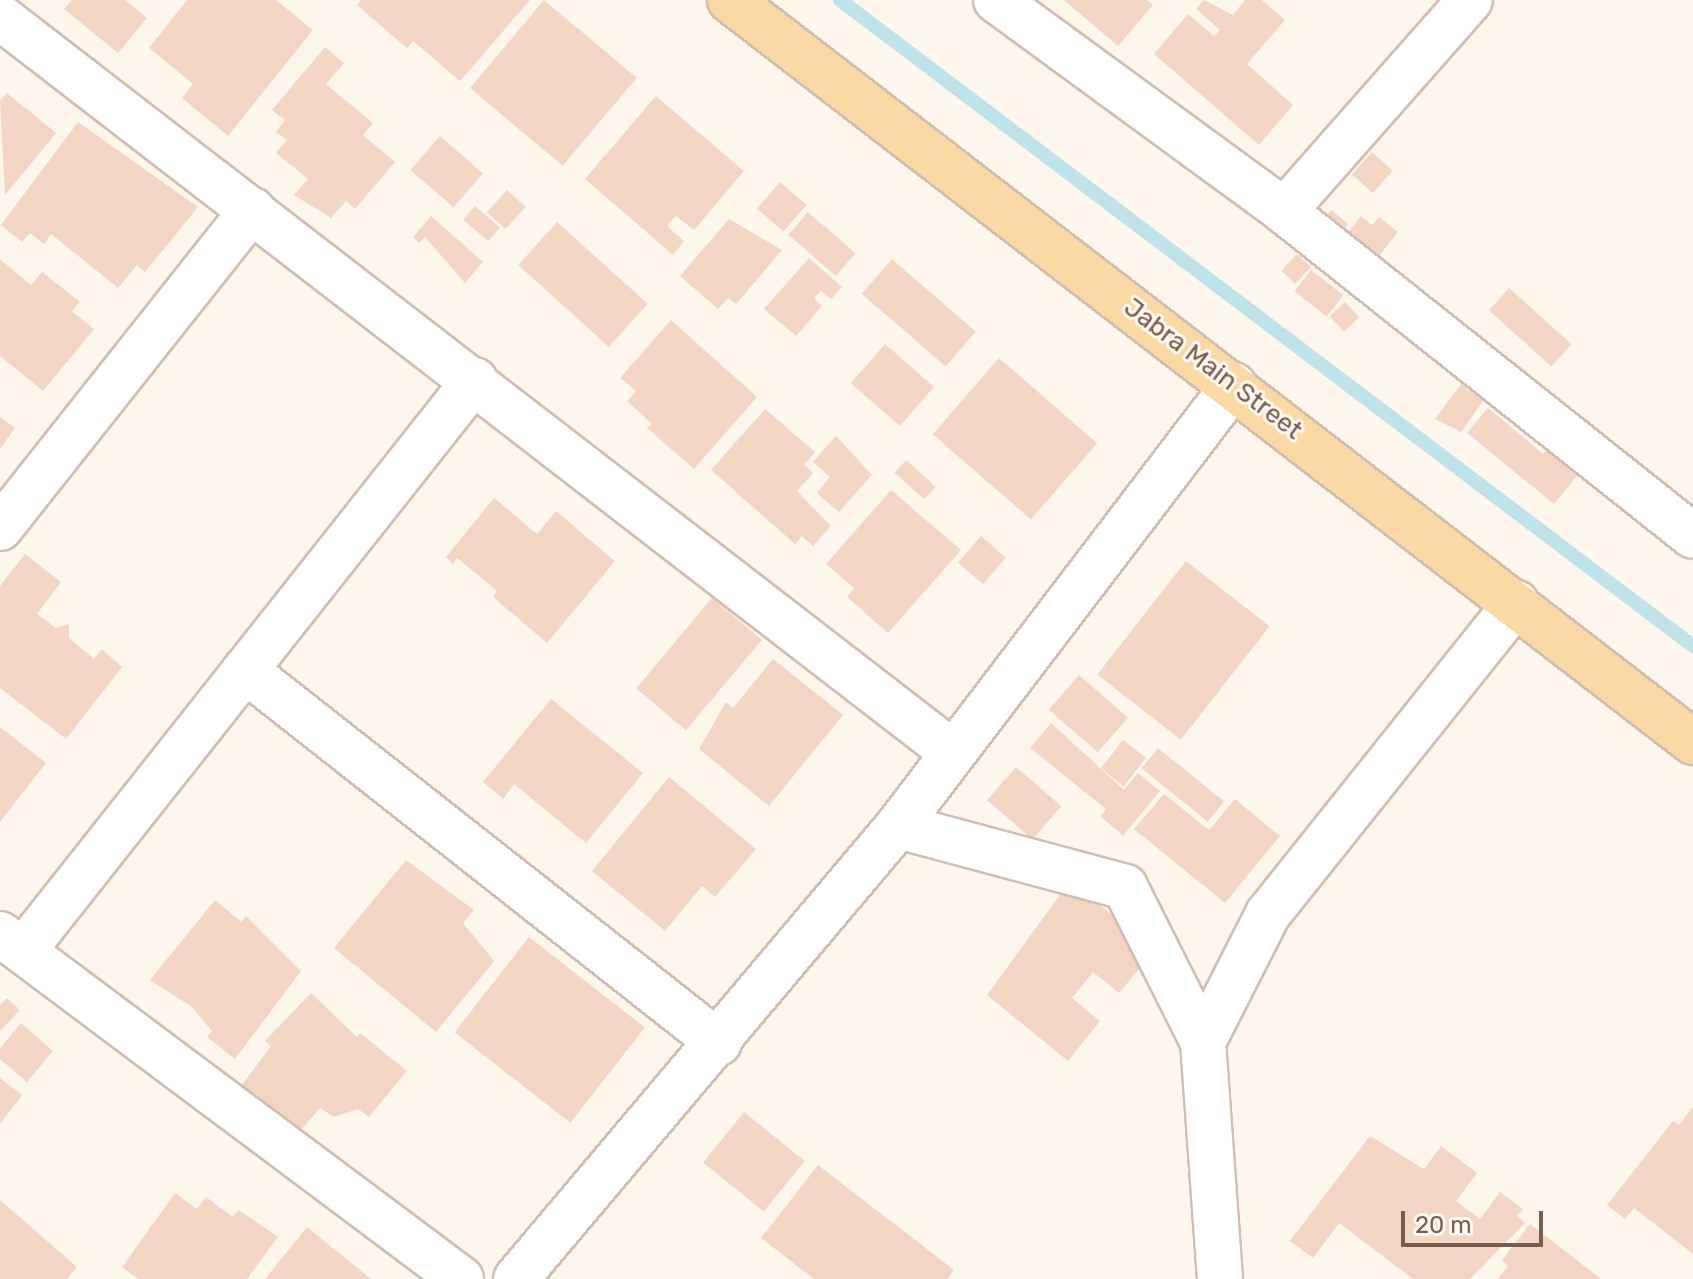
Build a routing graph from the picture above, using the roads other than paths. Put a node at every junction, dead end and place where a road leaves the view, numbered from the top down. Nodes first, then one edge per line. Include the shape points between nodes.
1 (730, 0) edge
2 (996, 0) edge
3 (1470, 0) edge
4 (0, 17) edge
5 (252, 210) junction
6 (1284, 211) junction
7 (475, 380) junction
8 (1234, 385) junction
9 (0, 528) edge
10 (1693, 536) edge
11 (1516, 603) junction
12 (245, 670) junction
13 (1693, 742) edge
14 (952, 752) junction
15 (898, 826) junction
16 (12, 943) edge
17 (1203, 1042) junction
18 (719, 1043) junction
19 (461, 1279) edge
20 (516, 1279) edge
21 (1220, 1279) edge

1 - 8 main road, Jabra Main Street
2 - 6 street
3 - 6 street
4 - 5 street
5 - 7 street
5 - 9 street
6 - 10 street
7 - 12 street
7 - 14 street
8 - 11 main road, Jabra Main Street
8 - 14 street
11 - 13 main road, Jabra Main Street
11 - 17 street via 1268,914
12 - 16 street
12 - 18 street
14 - 15 street
15 - 17 street via 1125,887
15 - 18 street
16 - 19 street
17 - 21 street
18 - 20 street

